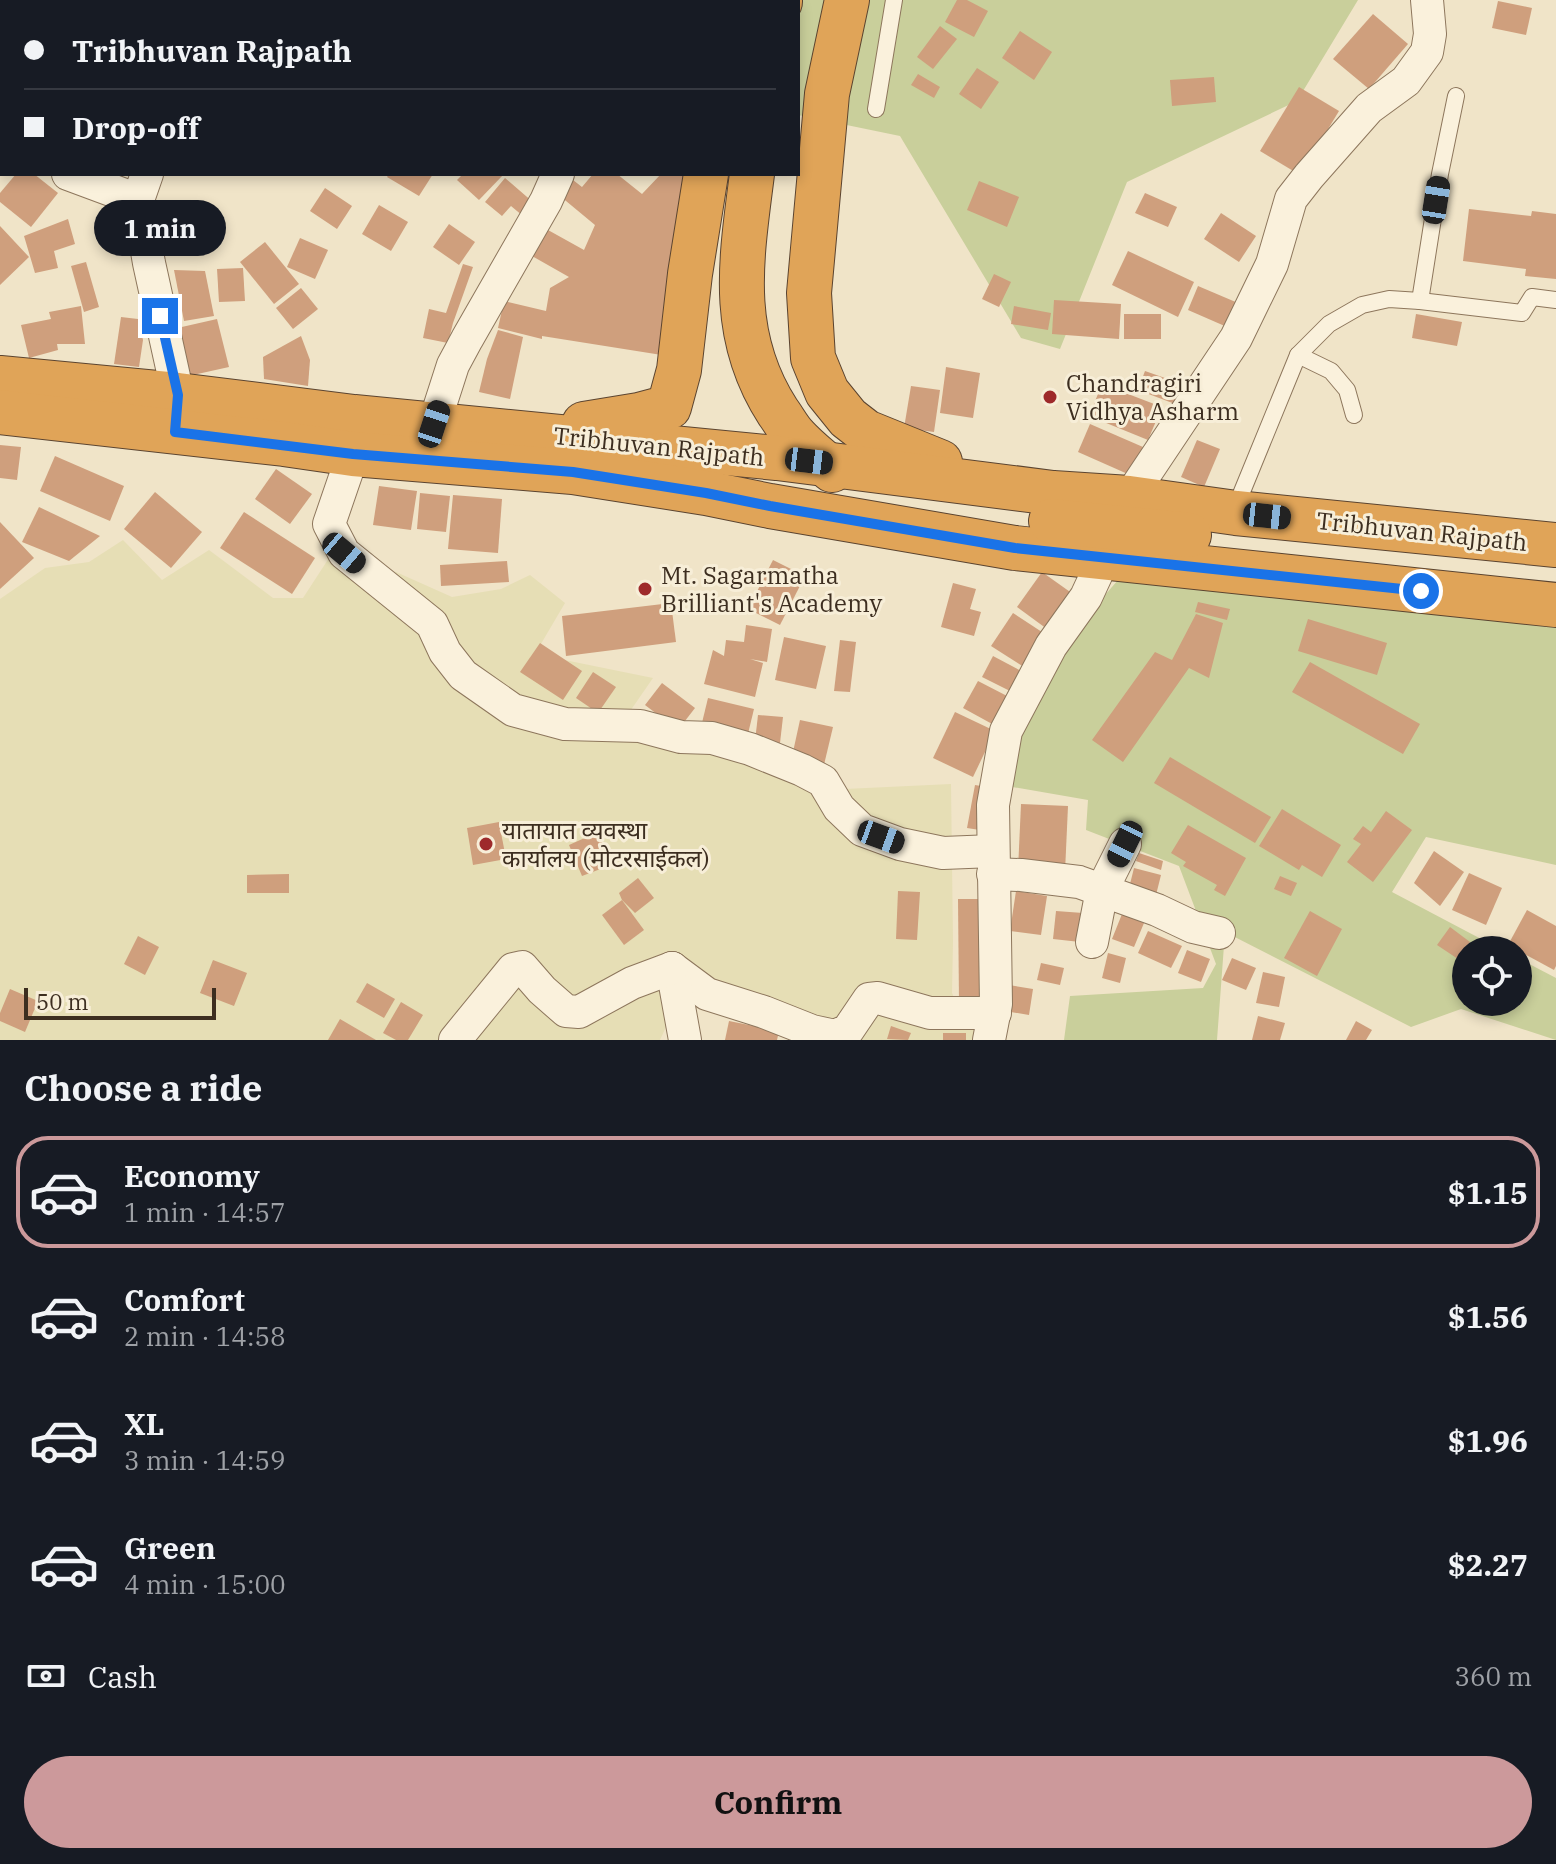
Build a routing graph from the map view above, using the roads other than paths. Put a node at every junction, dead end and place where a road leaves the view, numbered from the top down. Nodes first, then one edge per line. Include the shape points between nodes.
1 (847, 0) edge
2 (894, 0) edge
3 (1427, 0) edge
4 (1456, 96) dead end
5 (876, 109) dead end
6 (79, 176) edge
7 (557, 176) edge
8 (706, 176) edge
9 (752, 176) edge
10 (142, 187) edge
11 (1556, 300) edge
12 (1420, 301) junction
13 (1298, 355) junction
14 (0, 378) edge
15 (0, 412) edge
16 (177, 414) junction
17 (1354, 415) dead end
18 (434, 424) junction
19 (494, 430) junction
20 (353, 454) junction
21 (997, 485) junction
22 (1129, 498) junction
23 (1236, 513) junction
24 (1556, 545) edge
25 (1104, 558) junction
26 (1556, 573) edge
27 (1556, 605) edge
28 (1125, 844) dead end
29 (993, 863) junction
30 (1102, 890) junction
31 (1219, 933) dead end
32 (1092, 942) dead end
33 (672, 968) junction
34 (992, 1026) edge
35 (455, 1040) edge
36 (685, 1040) edge

1 - 21 highway via 827,94 809,293 813,358 827,392 866,432
2 - 5 lane
3 - 22 street via 1427,52 1406,81 1369,108 1291,199 1272,264 1236,338
4 - 12 lane
6 - 10 street
7 - 18 street via 453,365
8 - 19 highway via 679,370 669,407 585,424
9 - 26 highway via 741,295 756,370 794,436 851,486 914,507
10 - 16 street via 149,263
11 - 12 lane via 1532,297 1522,313
12 - 13 lane via 1389,299 1362,305 1329,324
13 - 17 lane via 1331,371 1347,390
13 - 23 lane
14 - 16 highway, Tribhuvan Rajpath
15 - 16 highway, Tribhuvan Rajpath
16 - 18 highway, Tribhuvan Rajpath
16 - 20 highway, Tribhuvan Rajpath
18 - 19 highway, Tribhuvan Rajpath
19 - 21 highway, Tribhuvan Rajpath
20 - 25 highway, Tribhuvan Rajpath via 573,472 1015,548
20 - 29 street via 329,524 344,553 432,624 463,675 513,710 565,724 640,726 750,749 823,781 839,808 862,830 900,844
21 - 22 highway, Tribhuvan Rajpath
22 - 23 highway, Tribhuvan Rajpath
23 - 24 highway, Tribhuvan Rajpath
25 - 27 highway, Tribhuvan Rajpath
25 - 29 street via 1006,731 994,795
28 - 30 street
29 - 30 street via 1021,875
29 - 34 street
30 - 31 street
30 - 32 street
33 - 34 street via 707,994 835,1036 848,1030 869,999 878,998
33 - 35 street via 579,1012 566,1011 522,967 513,969
33 - 36 street

